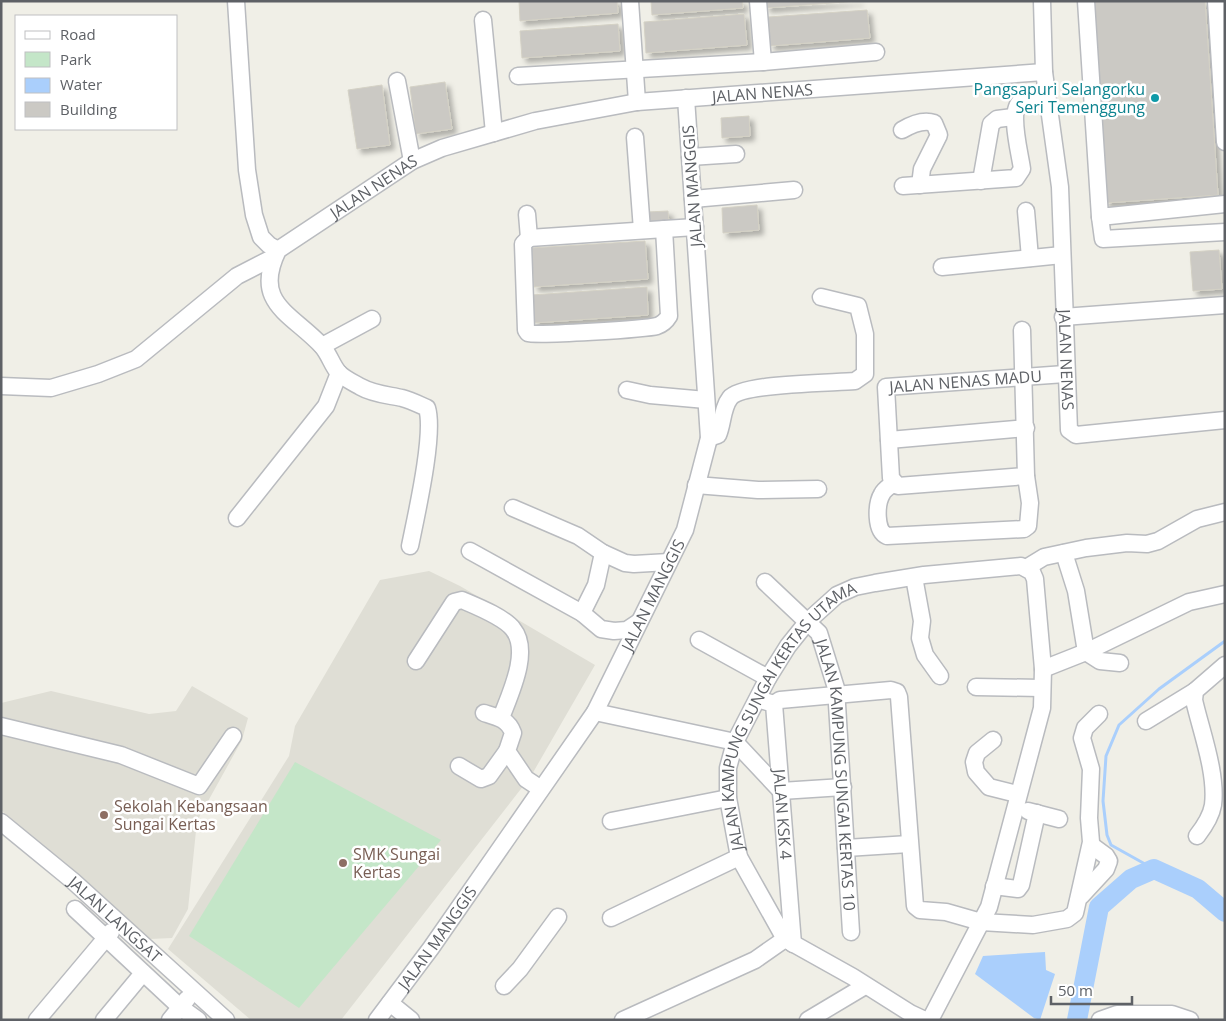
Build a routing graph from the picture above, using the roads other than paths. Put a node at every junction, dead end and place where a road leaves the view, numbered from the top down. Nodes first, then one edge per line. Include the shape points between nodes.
1 (236, 1) edge
2 (630, 1) edge
3 (758, 1) edge
4 (1042, 1) edge
5 (1086, 1) edge
6 (1216, 1) edge
7 (482, 20) dead end
8 (876, 52) dead end
9 (763, 62) junction
10 (634, 70) junction
11 (1044, 72) junction
12 (518, 76) dead end
13 (397, 81) dead end
14 (1047, 94) junction
15 (686, 98) junction
16 (637, 102) junction
17 (1013, 117) junction
18 (902, 130) dead end
19 (494, 133) junction
20 (635, 137) dead end
21 (1225, 142) edge
22 (736, 154) dead end
23 (690, 158) junction
24 (412, 161) junction
25 (982, 181) junction
26 (920, 185) junction
27 (903, 186) dead end
28 (794, 190) dead end
29 (693, 199) junction
30 (1225, 204) edge
31 (1026, 212) dead end
32 (527, 214) dead end
33 (1100, 216) junction
34 (695, 227) junction
35 (664, 229) junction
36 (642, 230) junction
37 (1225, 232) edge
38 (529, 238) junction
39 (276, 253) junction
40 (1062, 255) junction
41 (1030, 258) junction
42 (942, 267) dead end
43 (821, 298) dead end
44 (1225, 305) edge
45 (1063, 317) junction
46 (372, 319) dead end
47 (1022, 330) dead end
48 (322, 346) junction
49 (339, 373) junction
50 (1065, 374) junction
51 (1024, 377) junction
52 (1, 386) edge
53 (627, 390) dead end
54 (706, 400) junction
55 (1225, 420) edge
56 (1026, 428) junction
57 (709, 438) junction
58 (889, 440) junction
59 (1026, 476) junction
60 (894, 483) junction
61 (696, 485) junction
62 (818, 489) dead end
63 (513, 508) dead end
64 (1225, 512) edge
65 (237, 518) dead end
66 (410, 546) dead end
67 (470, 550) dead end
68 (1064, 552) junction
69 (603, 554) junction
70 (669, 562) junction
71 (1026, 568) junction
72 (914, 577) junction
73 (764, 582) dead end
74 (1225, 594) edge
75 (582, 613) junction
76 (808, 621) junction
77 (640, 622) junction
78 (700, 640) dead end
79 (1086, 652) junction
80 (416, 661) dead end
81 (1120, 663) dead end
82 (1225, 665) edge
83 (1043, 668) junction
84 (940, 676) dead end
85 (768, 678) junction
86 (976, 687) dead end
87 (1041, 688) junction
88 (1195, 691) junction
89 (836, 695) junction
90 (756, 698) junction
91 (774, 704) junction
92 (595, 712) junction
93 (484, 713) dead end
94 (1099, 714) dead end
95 (501, 718) junction
96 (1146, 721) dead end
97 (1, 726) edge
98 (233, 736) dead end
99 (993, 740) dead end
100 (734, 742) junction
101 (507, 751) junction
102 (459, 766) dead end
103 (842, 786) junction
104 (541, 789) junction
105 (781, 791) junction
106 (728, 798) junction
107 (1016, 801) junction
108 (1037, 813) junction
109 (1060, 819) dead end
110 (611, 821) dead end
111 (1, 822) edge
112 (1198, 836) dead end
113 (909, 844) junction
114 (846, 848) junction
115 (739, 857) junction
116 (994, 886) junction
117 (74, 909) dead end
118 (558, 917) dead end
119 (611, 918) dead end
120 (981, 922) junction
121 (118, 924) junction
122 (851, 932) dead end
123 (106, 939) junction
124 (789, 941) junction
125 (143, 974) junction
126 (504, 986) dead end
127 (865, 986) junction
128 (193, 991) junction
129 (390, 1003) junction
130 (175, 1014) edge
131 (36, 1020) edge
132 (104, 1020) edge
133 (198, 1020) edge
134 (226, 1020) edge
135 (377, 1020) edge
136 (411, 1020) edge
137 (623, 1020) edge
138 (808, 1020) edge
139 (925, 1020) edge
140 (930, 1020) edge
141 (1100, 1020) edge
142 (1190, 1020) edge

1 - 39 street via 247,170 254,215 261,237
2 - 10 street
3 - 9 street
4 - 11 street
5 - 33 street
6 - 21 street
7 - 19 street
8 - 9 street
9 - 10 street
10 - 12 street
10 - 16 street
11 - 14 street, JALAN NENAS
11 - 15 street, JALAN NENAS
13 - 24 street
14 - 17 street via 1022,101
14 - 40 street, JALAN NENAS via 1060,187
15 - 16 street, JALAN NENAS
15 - 23 street, JALAN MANGGIS
16 - 19 street, JALAN NENAS via 535,121
17 - 25 street via 997,119 991,124
17 - 25 street via 1022,169 1016,178
18 - 26 street via 928,121 934,123 939,135 922,169
19 - 24 street, JALAN NENAS via 442,148
20 - 36 street
22 - 23 street
23 - 29 street, JALAN MANGGIS
24 - 39 street, JALAN NENAS
25 - 26 street
26 - 27 street
28 - 29 street
29 - 34 street, JALAN MANGGIS
30 - 33 street
31 - 41 street
32 - 38 street
33 - 37 street via 1103,240
34 - 35 street
34 - 54 street, JALAN MANGGIS
35 - 36 street
35 - 38 street via 669,316 656,326 637,328 528,333 523,244
36 - 38 street
39 - 48 street via 269,270 272,296 300,328
39 - 52 street, JALAN NENAS via 236,276 136,359 51,388
40 - 41 street
40 - 45 street, JALAN NENAS
41 - 42 street
43 - 57 street via 858,306 865,334 865,374 855,381 755,388 736,393 729,399 718,435
44 - 45 street
45 - 50 street, JALAN NENAS
46 - 48 street
47 - 51 street
48 - 49 street
49 - 65 street via 326,406
49 - 66 street via 361,388 404,398 427,408 428,432
50 - 51 street, JALAN NENAS MADU
50 - 55 street, JALAN NENAS via 1069,430 1076,435
51 - 56 street
51 - 58 street, JALAN NENAS MADU via 886,387
53 - 54 street via 650,396
54 - 57 street, JALAN MANGGIS
56 - 58 street
56 - 59 street
57 - 61 street, JALAN MANGGIS
58 - 60 street, JALAN NENAS MADU
59 - 60 street via 898,486
59 - 60 street via 1030,518 1024,528 894,537 882,534 879,528 878,504 884,491
61 - 62 street via 762,497
61 - 70 street, JALAN MANGGIS via 685,530
63 - 69 street via 578,536
64 - 68 street, JALAN KAMPUNG SUNGAI KERTAS UTAMA via 1197,519 1147,544 1127,543
67 - 75 street
68 - 71 street, JALAN KAMPUNG SUNGAI KERTAS UTAMA via 1044,557
68 - 79 street via 1076,591
69 - 70 street via 634,564
69 - 75 street via 596,585
70 - 77 street, JALAN MANGGIS
71 - 72 street, JALAN KAMPUNG SUNGAI KERTAS UTAMA
71 - 83 street via 1035,579
72 - 76 street, JALAN KAMPUNG SUNGAI KERTAS UTAMA via 855,587 837,595
72 - 84 street via 922,621 920,638 925,655
73 - 76 street, JALAN KAMPUNG SUNGAI KERTAS 10
74 - 79 street via 1189,602
75 - 77 street via 602,629 614,631 626,630
76 - 85 street, JALAN KAMPUNG SUNGAI KERTAS UTAMA
76 - 89 street, JALAN KAMPUNG SUNGAI KERTAS 10 via 819,633
77 - 92 street, JALAN MANGGIS
78 - 85 street
79 - 81 street via 1100,661
79 - 83 street
80 - 95 street via 454,602 462,600 500,619 513,628 520,642 514,683
82 - 88 street
83 - 87 street
85 - 90 street, JALAN KAMPUNG SUNGAI KERTAS UTAMA
86 - 87 street
87 - 107 street via 1042,708
88 - 96 street
88 - 112 street via 1194,700 1213,782 1213,806 1208,822
89 - 91 street via 780,700
89 - 103 street, JALAN KAMPUNG SUNGAI KERTAS 10
89 - 113 street via 897,692
90 - 91 street
90 - 100 street, JALAN KAMPUNG SUNGAI KERTAS UTAMA
91 - 105 street, JALAN KSK 4
92 - 100 street
92 - 104 street, JALAN MANGGIS
93 - 95 street
94 - 120 street via 1085,728 1082,738 1091,769 1091,845 1106,856 1109,861 1106,869 1080,896 1076,913 1067,919 1033,925
95 - 101 street via 513,733
97 - 98 street via 121,756 199,786
99 - 107 street via 977,753 974,762 976,772 989,787
100 - 105 street
100 - 106 street, JALAN KAMPUNG SUNGAI KERTAS UTAMA via 728,768
101 - 102 street via 485,779
101 - 104 street via 526,779
103 - 105 street
103 - 114 street, JALAN KAMPUNG SUNGAI KERTAS 10
104 - 129 street, JALAN MANGGIS
105 - 124 street, JALAN KSK 4
106 - 110 street
106 - 115 street, JALAN KAMPUNG SUNGAI KERTAS UTAMA
107 - 108 street
107 - 116 street
108 - 109 street
108 - 116 street via 1021,885 1013,890
111 - 121 street, JALAN LANGSAT via 73,881
113 - 114 street
113 - 120 street via 915,906 920,910 946,912
114 - 122 street, JALAN KAMPUNG SUNGAI KERTAS 10
115 - 119 street
115 - 124 street, JALAN KAMPUNG SUNGAI KERTAS UTAMA
116 - 120 street
117 - 123 street
118 - 126 street
120 - 140 street
121 - 123 street
121 - 128 street, JALAN LANGSAT
123 - 125 street
123 - 131 street
124 - 127 street
124 - 137 street via 755,960
125 - 130 street
125 - 132 street
127 - 138 street
127 - 139 street
128 - 130 street
128 - 134 street, JALAN LANGSAT
129 - 135 street, JALAN MANGGIS
129 - 136 street
130 - 133 street
141 - 142 street via 1117,1014 1172,1014

